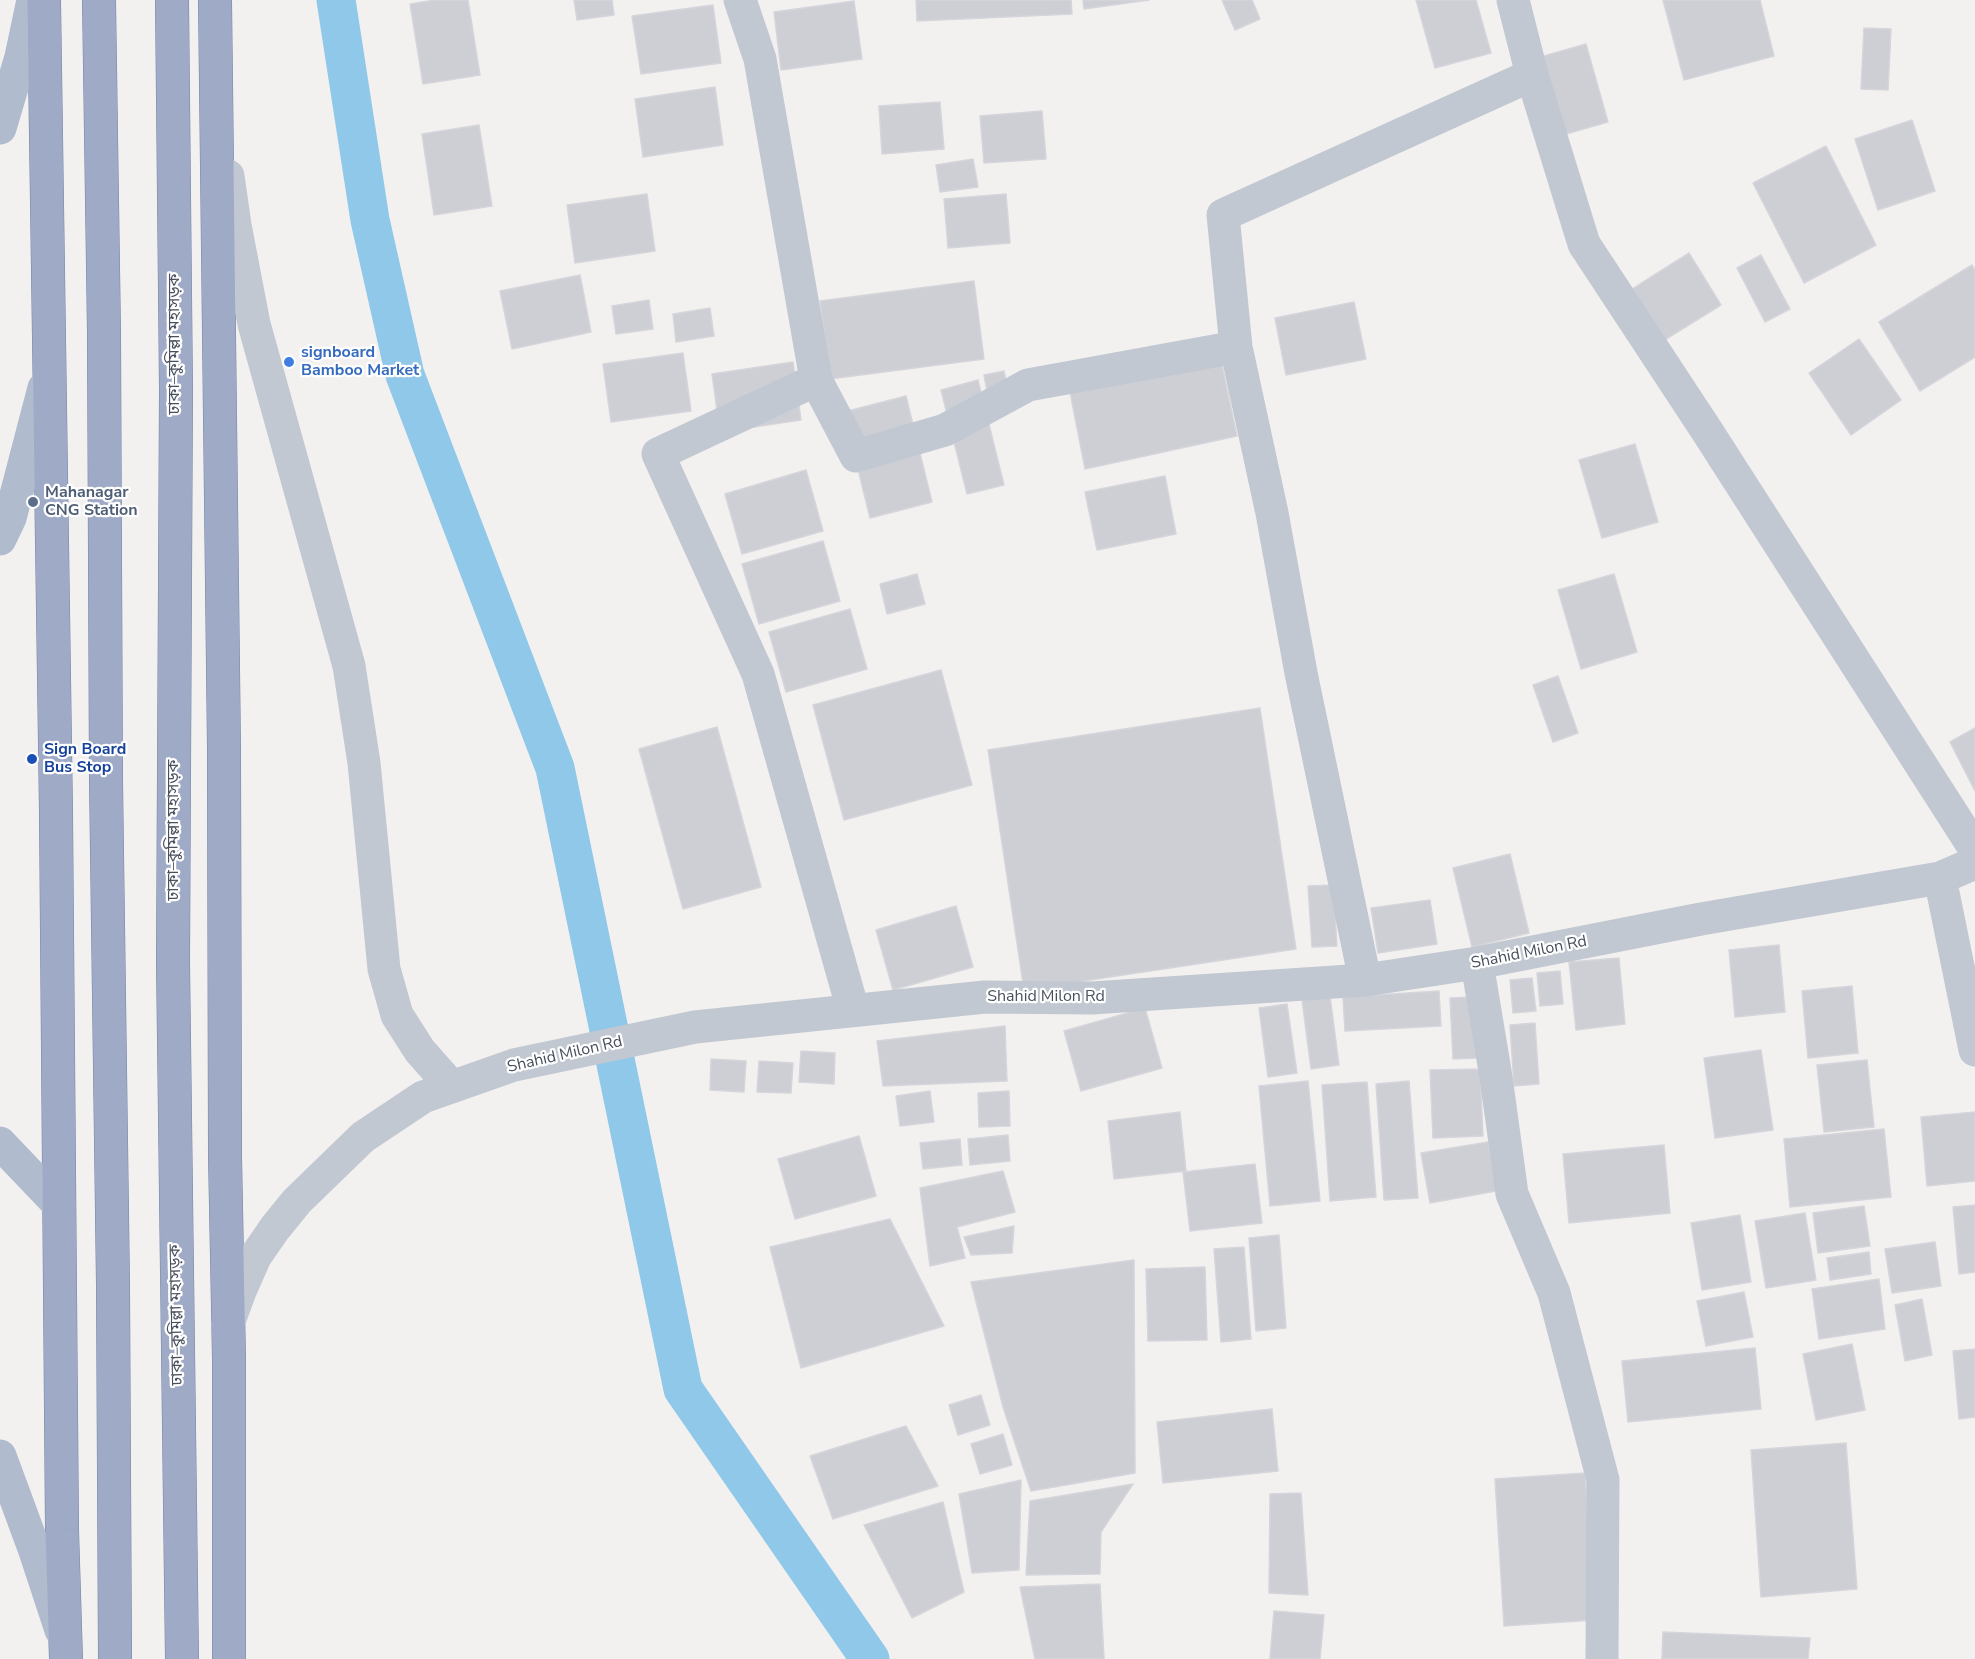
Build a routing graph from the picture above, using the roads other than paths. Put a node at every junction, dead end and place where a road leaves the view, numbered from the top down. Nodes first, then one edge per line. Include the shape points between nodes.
1 (33, 0) edge
2 (44, 0) edge
3 (99, 0) edge
4 (172, 0) edge
5 (215, 0) edge
6 (740, 0) edge
7 (1513, 0) edge
8 (1532, 75) junction
9 (217, 105) junction
10 (0, 128) edge
11 (1236, 347) junction
12 (50, 363) junction
13 (816, 380) junction
14 (0, 538) edge
15 (1975, 849) edge
16 (1975, 863) edge
17 (1940, 878) junction
18 (1477, 963) junction
19 (1365, 980) junction
20 (853, 1010) junction
21 (1975, 1050) edge
22 (452, 1087) junction
23 (0, 1143) edge
24 (59, 1205) junction
25 (228, 1325) junction
26 (0, 1456) edge
27 (65, 1651) edge
28 (115, 1659) edge
29 (182, 1659) edge
30 (229, 1659) edge
31 (1602, 1659) edge

1 - 10 main road
2 - 12 highway
3 - 28 highway
4 - 29 highway, ঢাকা–কুমিল্লা মহাসড়ক via 176,388 173,962
5 - 9 highway
6 - 13 street via 760,59
7 - 8 street
8 - 11 street via 1223,215
8 - 15 street via 1584,244
9 - 22 street via 254,324 349,666 364,763 384,969 397,1015 420,1051
9 - 25 highway
11 - 13 street via 1028,385 945,430 856,456
11 - 19 street
12 - 14 main road via 10,518
12 - 24 highway
13 - 20 street via 658,454 758,674
16 - 17 street, Shahid Milon Rd
17 - 18 street, Shahid Milon Rd
17 - 21 street
18 - 19 street, Shahid Milon Rd
18 - 31 street via 1512,1194 1554,1293 1603,1480
19 - 20 street, Shahid Milon Rd via 1092,998 985,997
20 - 22 street, Shahid Milon Rd via 694,1027 514,1065
22 - 25 street, Shahid Milon Rd via 423,1097 363,1137 297,1202 255,1257
23 - 24 main road
24 - 27 highway
25 - 30 highway
26 - 27 main road via 35,1551

